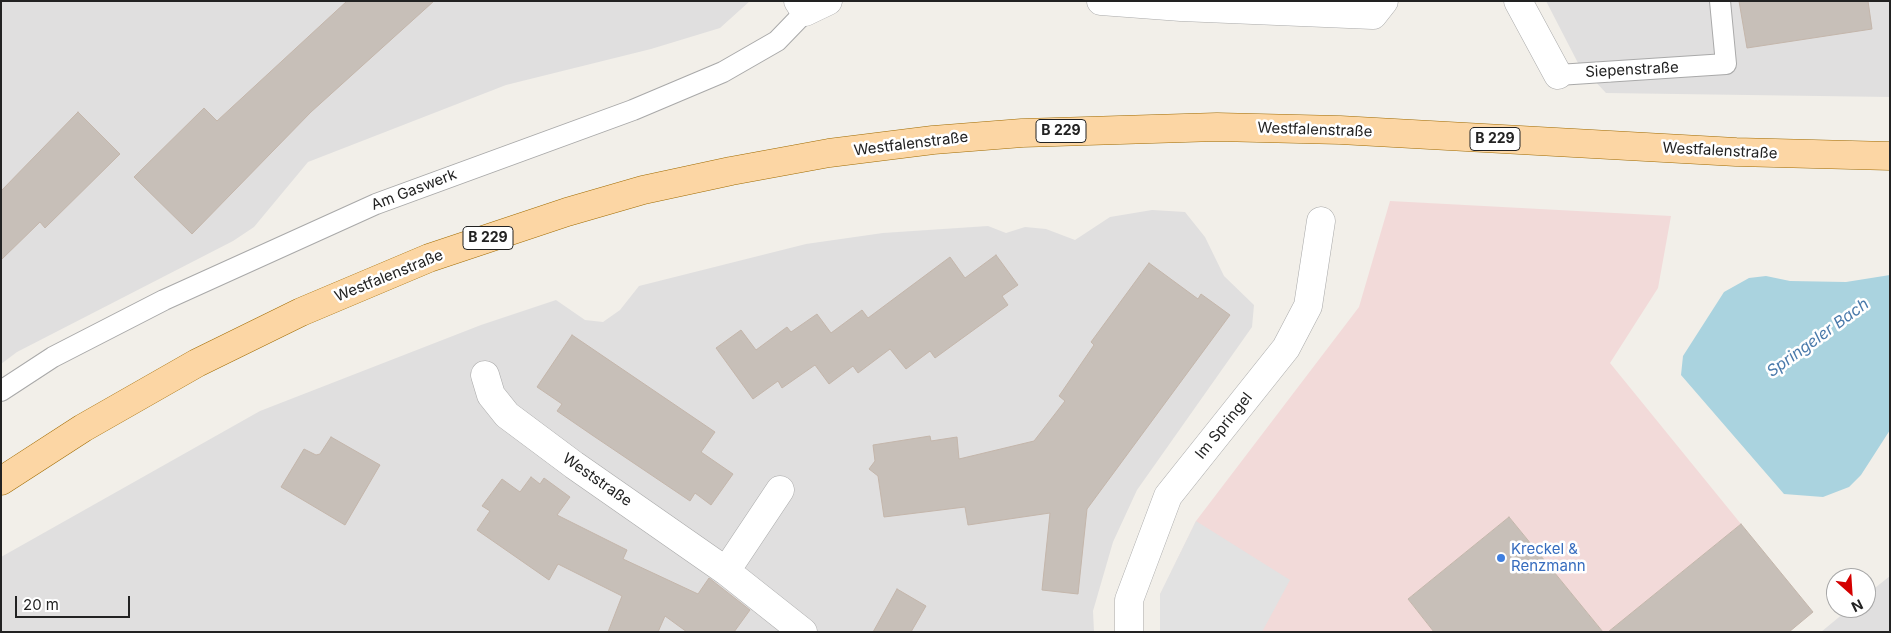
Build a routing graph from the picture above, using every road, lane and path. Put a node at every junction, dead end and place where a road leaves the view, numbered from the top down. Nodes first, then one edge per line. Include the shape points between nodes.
1 (1101, 1) edge
2 (1384, 1) edge
3 (1518, 1) edge
4 (1720, 1) edge
5 (811, 5) edge
6 (1558, 74) joint
7 (1890, 156) edge
8 (1321, 221) dead end
9 (485, 375) dead end
10 (1, 391) edge
11 (1, 481) edge
12 (780, 490) dead end
13 (726, 570) junction
14 (803, 632) edge
15 (1129, 632) edge

1 - 2 street via 1373,15
3 - 6 street, Siepenstraße
4 - 6 lane, Siepenstraße via 1726,64
5 - 10 lane, Am Gaswerk via 777,41 723,72 633,110 376,204 164,300 53,357
7 - 11 main road, Westfalenstraße / B 229 via 1736,152 1340,130 1217,127 1022,132 829,153 643,190 429,258 301,312 197,363 83,428
8 - 15 street, Im Springel via 1308,306 1286,348 1168,496 1129,600
9 - 13 street, Weststraße via 491,395 507,415
12 - 13 street
13 - 14 street, Weststraße

